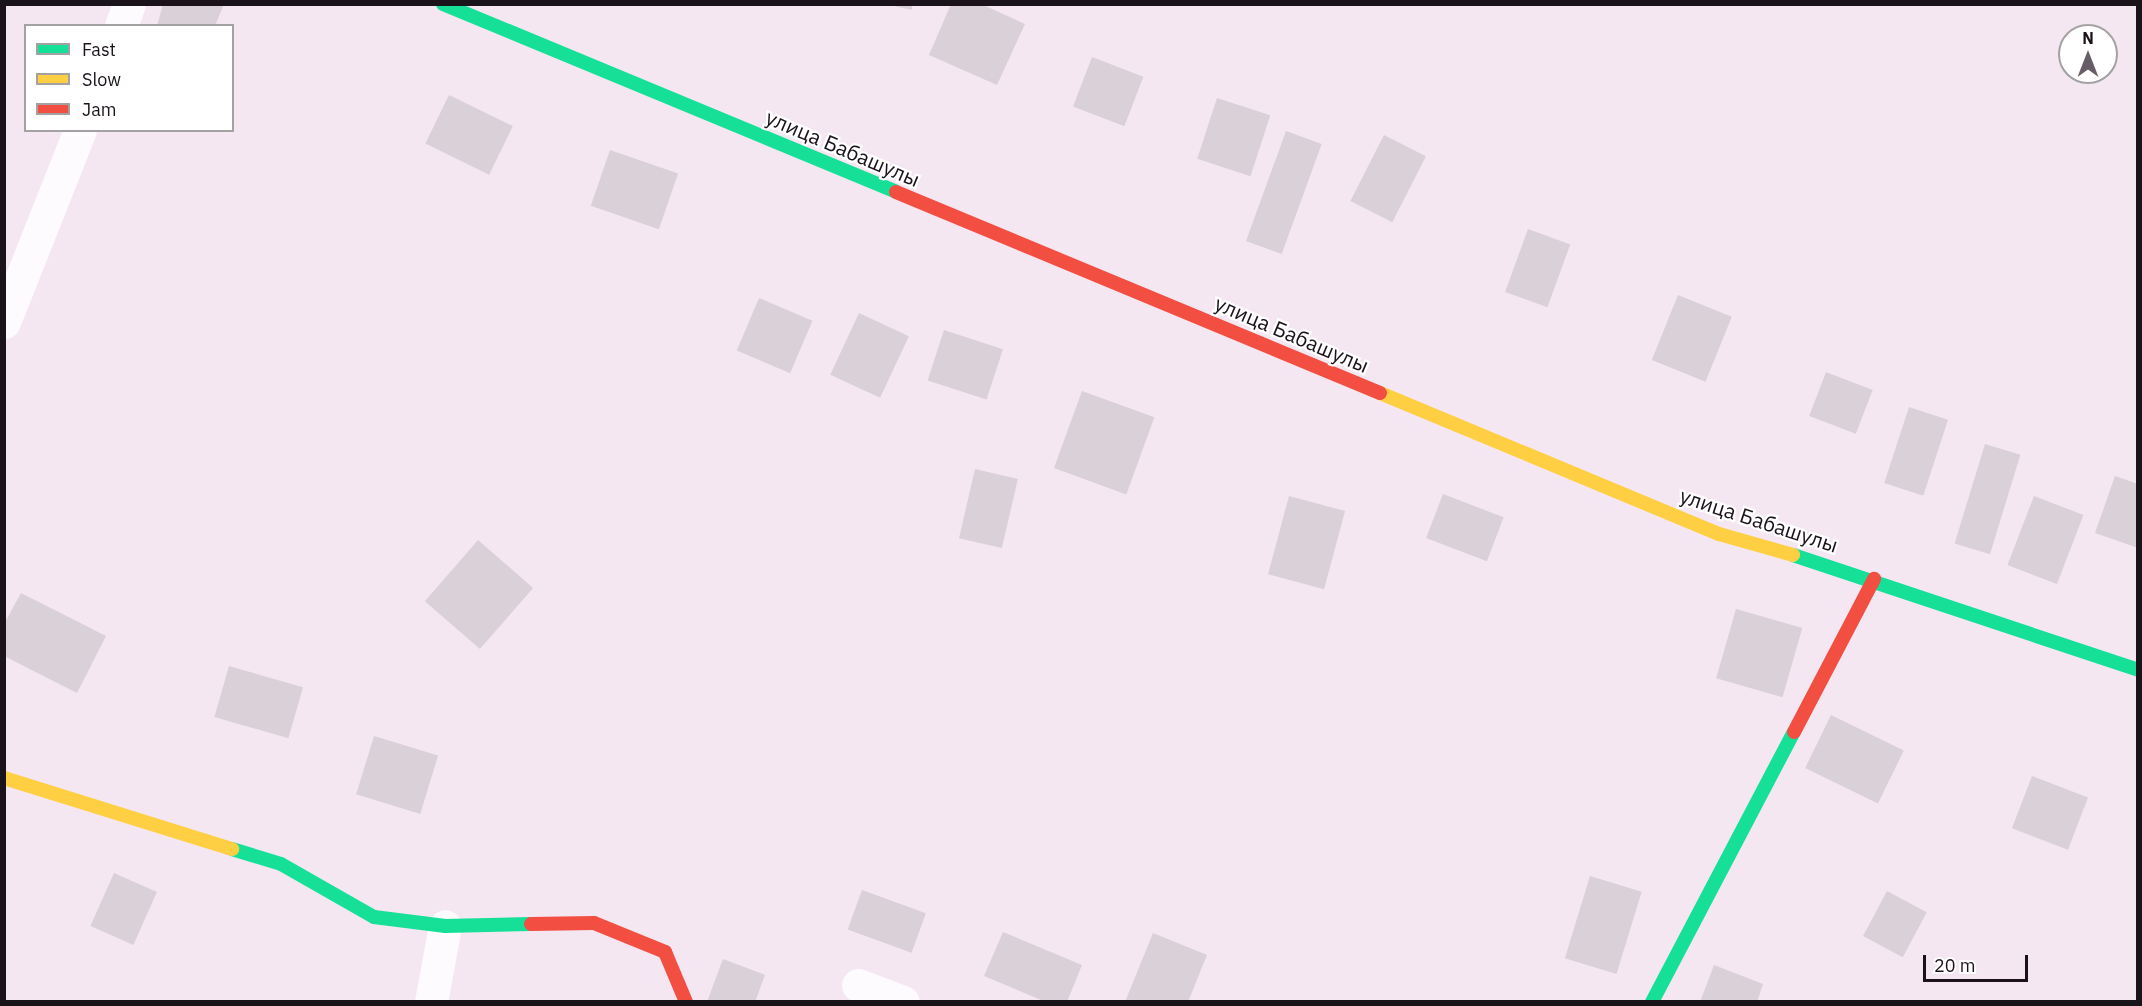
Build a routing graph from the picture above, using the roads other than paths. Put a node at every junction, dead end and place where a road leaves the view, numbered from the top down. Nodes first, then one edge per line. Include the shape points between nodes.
1 (129, 4) edge
2 (442, 4) edge
3 (122, 24) edge
4 (79, 132) edge
5 (4, 322) edge
6 (1875, 579) junction
7 (2138, 670) edge
8 (4, 778) edge
9 (445, 926) junction
10 (858, 985) dead end
11 (431, 1002) edge
12 (686, 1002) edge
13 (903, 1002) edge
14 (1652, 1002) edge

1 - 3 street
2 - 6 street, улица Бабашулы via 1719,534
4 - 5 street
6 - 7 street, улица Бабашулы
6 - 14 street
8 - 9 street via 281,864 374,917
9 - 11 street
9 - 12 street via 594,923 665,952
10 - 13 street

